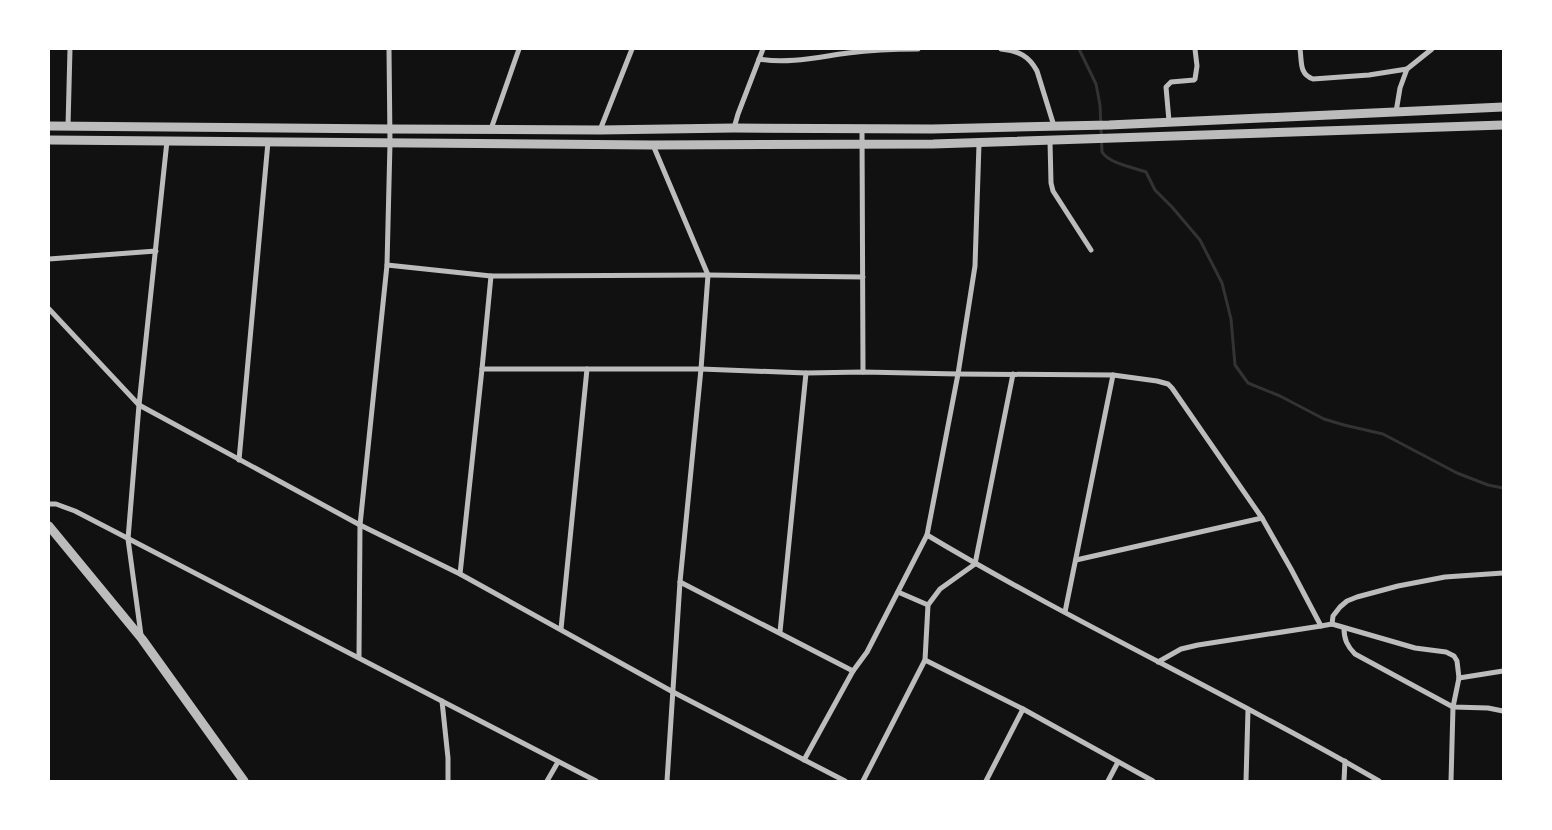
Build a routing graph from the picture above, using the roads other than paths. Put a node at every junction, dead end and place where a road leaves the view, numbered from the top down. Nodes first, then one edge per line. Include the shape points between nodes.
1 (70, 49) edge
2 (389, 49) edge
3 (519, 49) edge
4 (632, 49) edge
5 (763, 49) edge
6 (918, 49) edge
7 (1001, 49) edge
8 (1195, 49) edge
9 (1300, 49) edge
10 (1432, 49) edge
11 (759, 59) junction
12 (1407, 68) junction
13 (1503, 107) edge
14 (1396, 112) junction
15 (1169, 122) junction
16 (49, 126) edge
17 (68, 126) junction
18 (1054, 126) junction
19 (1503, 126) edge
20 (734, 128) junction
21 (390, 129) junction
22 (491, 129) junction
23 (862, 129) junction
24 (600, 130) junction
25 (49, 140) edge
26 (166, 141) junction
27 (268, 142) junction
28 (1050, 142) junction
29 (390, 143) junction
30 (862, 144) junction
31 (979, 144) junction
32 (653, 145) junction
33 (1091, 250) dead end
34 (156, 251) junction
35 (49, 259) edge
36 (387, 265) junction
37 (708, 275) junction
38 (490, 276) junction
39 (863, 277) junction
40 (49, 309) edge
41 (482, 369) junction
42 (587, 369) junction
43 (701, 369) junction
44 (863, 372) junction
45 (806, 373) junction
46 (958, 374) junction
47 (1013, 374) junction
48 (1113, 375) junction
49 (139, 405) junction
50 (239, 460) junction
51 (49, 504) edge
52 (1262, 518) junction
53 (360, 525) junction
54 (49, 526) edge
55 (927, 535) junction
56 (128, 539) junction
57 (1076, 560) junction
58 (975, 564) junction
59 (1503, 573) edge
60 (460, 574) junction
61 (680, 582) junction
62 (898, 592) junction
63 (928, 605) junction
64 (1065, 612) junction
65 (1332, 624) junction
66 (1321, 626) junction
67 (1344, 628) junction
68 (560, 629) junction
69 (780, 632) junction
70 (142, 639) junction
71 (359, 657) junction
72 (924, 660) junction
73 (1158, 662) junction
74 (853, 671) junction
75 (1503, 671) edge
76 (1459, 678) junction
77 (673, 692) junction
78 (442, 701) junction
79 (1453, 707) junction
80 (1022, 709) junction
81 (1248, 710) junction
82 (1503, 711) edge
83 (804, 760) junction
84 (1345, 761) junction
85 (558, 762) junction
86 (1118, 762) junction
87 (244, 781) edge
88 (448, 781) edge
89 (547, 781) edge
90 (596, 781) edge
91 (666, 781) edge
92 (845, 781) edge
93 (863, 781) edge
94 (986, 781) edge
95 (1108, 781) edge
96 (1153, 781) edge
97 (1246, 781) edge
98 (1344, 781) edge
99 (1379, 781) edge
100 (1451, 781) edge

1 - 17 street
2 - 21 street
3 - 22 street
4 - 24 street
5 - 11 street
6 - 11 street via 880,50 789,61
7 - 18 street via 1026,56 1033,63
8 - 15 street via 1195,79 1171,82 1166,87
9 - 12 street via 1303,72 1313,79 1369,75
10 - 12 street
11 - 20 street
12 - 14 street
13 - 14 street
14 - 15 street
15 - 18 street
16 - 17 street
17 - 21 street
18 - 23 street
19 - 28 street
20 - 23 street
20 - 24 street
21 - 22 street
21 - 29 street
22 - 24 street
23 - 30 street
25 - 26 street
26 - 27 street
26 - 34 street
27 - 29 street
27 - 50 street
28 - 31 street
28 - 33 street via 1053,192
29 - 32 street
29 - 36 street
30 - 31 street
30 - 32 street
30 - 39 street
31 - 46 street via 975,266
32 - 37 street
34 - 35 street
34 - 49 street
36 - 38 street
36 - 53 street
37 - 38 street
37 - 39 street
37 - 43 street
38 - 41 street
39 - 44 street
40 - 49 street
41 - 42 street
41 - 60 street
42 - 43 street
42 - 68 street
43 - 45 street
43 - 61 street
44 - 45 street
44 - 46 street
45 - 69 street
46 - 47 street
46 - 55 street
47 - 48 street
47 - 58 street
48 - 52 street via 1168,384
48 - 57 street
49 - 50 street
49 - 56 street
50 - 53 street
51 - 56 street via 75,511
52 - 57 street
52 - 66 street
53 - 60 street
53 - 71 street
54 - 70 street
55 - 58 street
55 - 62 street
56 - 70 street
56 - 71 street
57 - 64 street
58 - 63 street via 940,589
58 - 64 street
59 - 65 street via 1445,577 1357,597 1340,607 1333,616
60 - 68 street
61 - 69 street
61 - 77 street
62 - 63 street
62 - 74 street via 867,652
63 - 72 street
64 - 73 street
65 - 66 street
65 - 67 street
66 - 73 street via 1198,645 1181,649
67 - 76 street via 1415,648 1446,652 1457,661
67 - 79 street via 1345,640 1355,654
68 - 77 street
69 - 74 street
70 - 87 street
71 - 78 street
72 - 80 street
72 - 93 street
73 - 81 street
74 - 83 street
75 - 76 street
76 - 79 street
77 - 83 street
77 - 91 street
78 - 85 street
78 - 88 street
79 - 82 street
79 - 100 street
80 - 86 street
80 - 94 street
81 - 84 street
81 - 97 street
83 - 92 street
84 - 98 street
84 - 99 street
85 - 89 street
85 - 90 street
86 - 95 street
86 - 96 street

